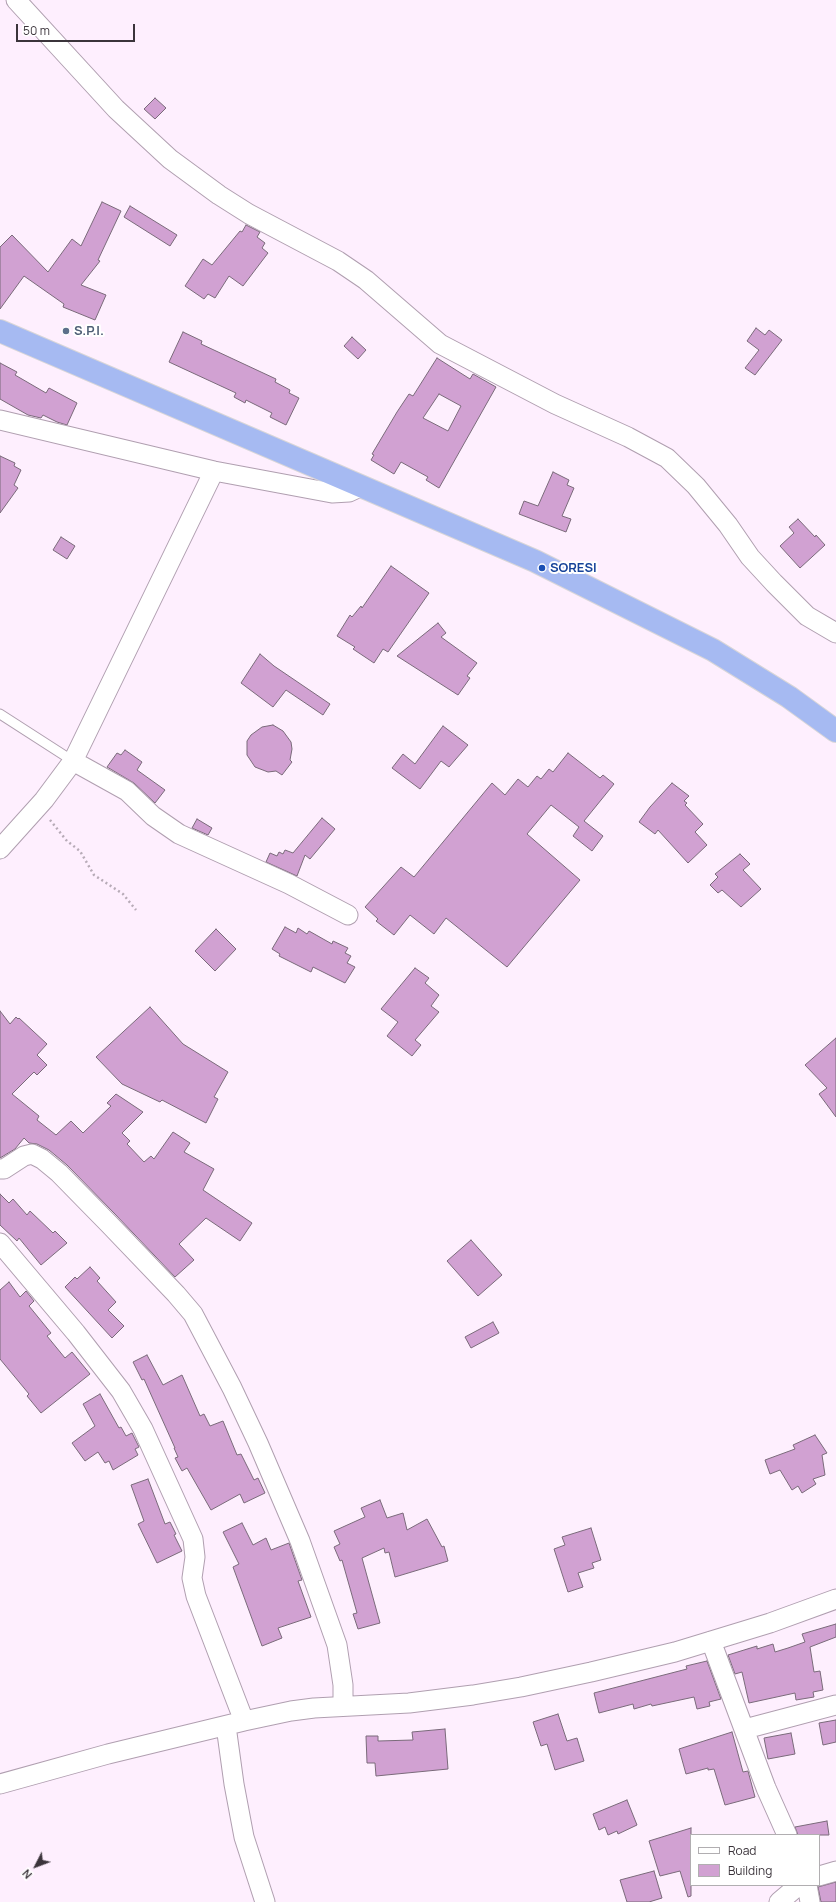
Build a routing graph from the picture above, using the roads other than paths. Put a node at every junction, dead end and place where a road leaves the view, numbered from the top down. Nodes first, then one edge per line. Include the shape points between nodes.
1 (16, 0) edge
2 (0, 331) edge
3 (0, 420) edge
4 (214, 471) junction
5 (362, 486) junction
6 (836, 633) edge
7 (0, 714) edge
8 (836, 731) edge
9 (74, 761) junction
10 (0, 849) edge
11 (348, 915) dead end
12 (0, 1169) edge
13 (0, 1243) edge
14 (836, 1599) edge
15 (711, 1641) junction
16 (836, 1705) edge
17 (342, 1706) junction
18 (244, 1721) junction
19 (226, 1726) junction
20 (745, 1729) junction
21 (0, 1784) edge
22 (787, 1834) edge
23 (836, 1871) edge
24 (820, 1876) edge
25 (798, 1886) edge
26 (807, 1886) edge
27 (265, 1902) edge
28 (779, 1902) edge
29 (810, 1902) edge

1 - 6 street via 116,109 170,158 219,195 249,214 338,261 366,280 440,344 555,404 667,458 696,486 750,557 774,583 808,616
2 - 5 highway
3 - 4 street
4 - 5 street via 332,493 349,492
4 - 9 street
5 - 8 highway via 535,561 713,650 789,697
7 - 9 lane
9 - 10 street via 44,800
9 - 11 street via 127,791 153,816 179,834 289,884
12 - 17 street via 32,1154 42,1159 109,1224 193,1314 212,1346 258,1443 305,1555 337,1645 343,1685
13 - 18 street via 121,1391 143,1429 193,1539 195,1557 192,1578 196,1596
14 - 15 street
15 - 17 street via 675,1652 521,1687 409,1703
15 - 20 street
16 - 20 street
17 - 18 street via 291,1711
18 - 19 street
19 - 21 street via 108,1754
19 - 27 street via 244,1837
20 - 22 street via 766,1788
23 - 24 street
25 - 28 street
26 - 29 street

